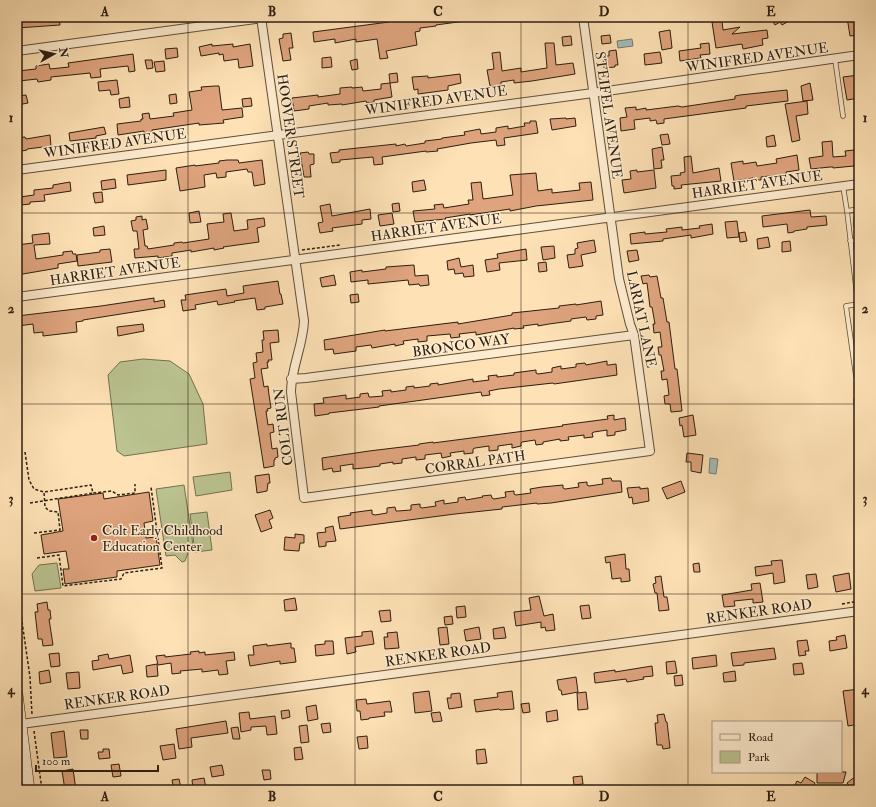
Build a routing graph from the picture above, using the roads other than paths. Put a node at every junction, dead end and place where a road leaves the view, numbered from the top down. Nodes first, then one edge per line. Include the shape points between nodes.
1 (270, 17) edge
2 (583, 17) edge
3 (261, 18) edge
4 (17, 51) edge
5 (859, 56) edge
6 (835, 59) junction
7 (593, 93) junction
8 (843, 116) dead end
9 (278, 135) junction
10 (17, 170) edge
11 (859, 184) edge
12 (843, 186) junction
13 (858, 209) edge
14 (846, 211) junction
15 (610, 217) junction
16 (859, 231) edge
17 (859, 240) edge
18 (850, 241) junction
19 (859, 257) edge
20 (852, 258) junction
21 (295, 260) junction
22 (17, 297) edge
23 (859, 304) edge
24 (634, 335) junction
25 (859, 375) edge
26 (291, 379) junction
27 (859, 396) edge
28 (859, 422) edge
29 (650, 451) joint
30 (304, 498) joint
31 (859, 611) edge
32 (17, 694) edge
33 (20, 724) junction
34 (22, 778) edge
35 (29, 790) edge

1 - 3 street
2 - 7 street, STEIFEL AVENUE
3 - 4 street
3 - 9 street, HOOVER STREET
5 - 6 street, WINIFRED AVENUE
6 - 7 street, WINIFRED AVENUE
6 - 8 lane
7 - 9 street, WINIFRED AVENUE
7 - 15 street, STEIFEL AVENUE
9 - 10 street, WINIFRED AVENUE
9 - 21 street, HOOVER STREET
11 - 12 street, HARRIET AVENUE
12 - 14 lane
12 - 15 street, HARRIET AVENUE
13 - 14 lane
13 - 16 lane via 855,223
14 - 18 lane
15 - 21 street, HARRIET AVENUE
15 - 24 street, LARIAT LANE via 619,279
17 - 18 lane
18 - 20 lane
19 - 20 lane
20 - 23 lane
21 - 22 street, HARRIET AVENUE
21 - 26 street, COLT RUN via 304,321 303,335
23 - 25 lane via 846,306 856,376
24 - 26 street, BRONCO WAY
24 - 29 street, LARIAT LANE
26 - 30 street, COLT RUN
27 - 28 lane via 856,400
29 - 30 street, CORRAL PATH
31 - 33 street, RENKER ROAD
32 - 33 street
33 - 34 street
34 - 35 street

